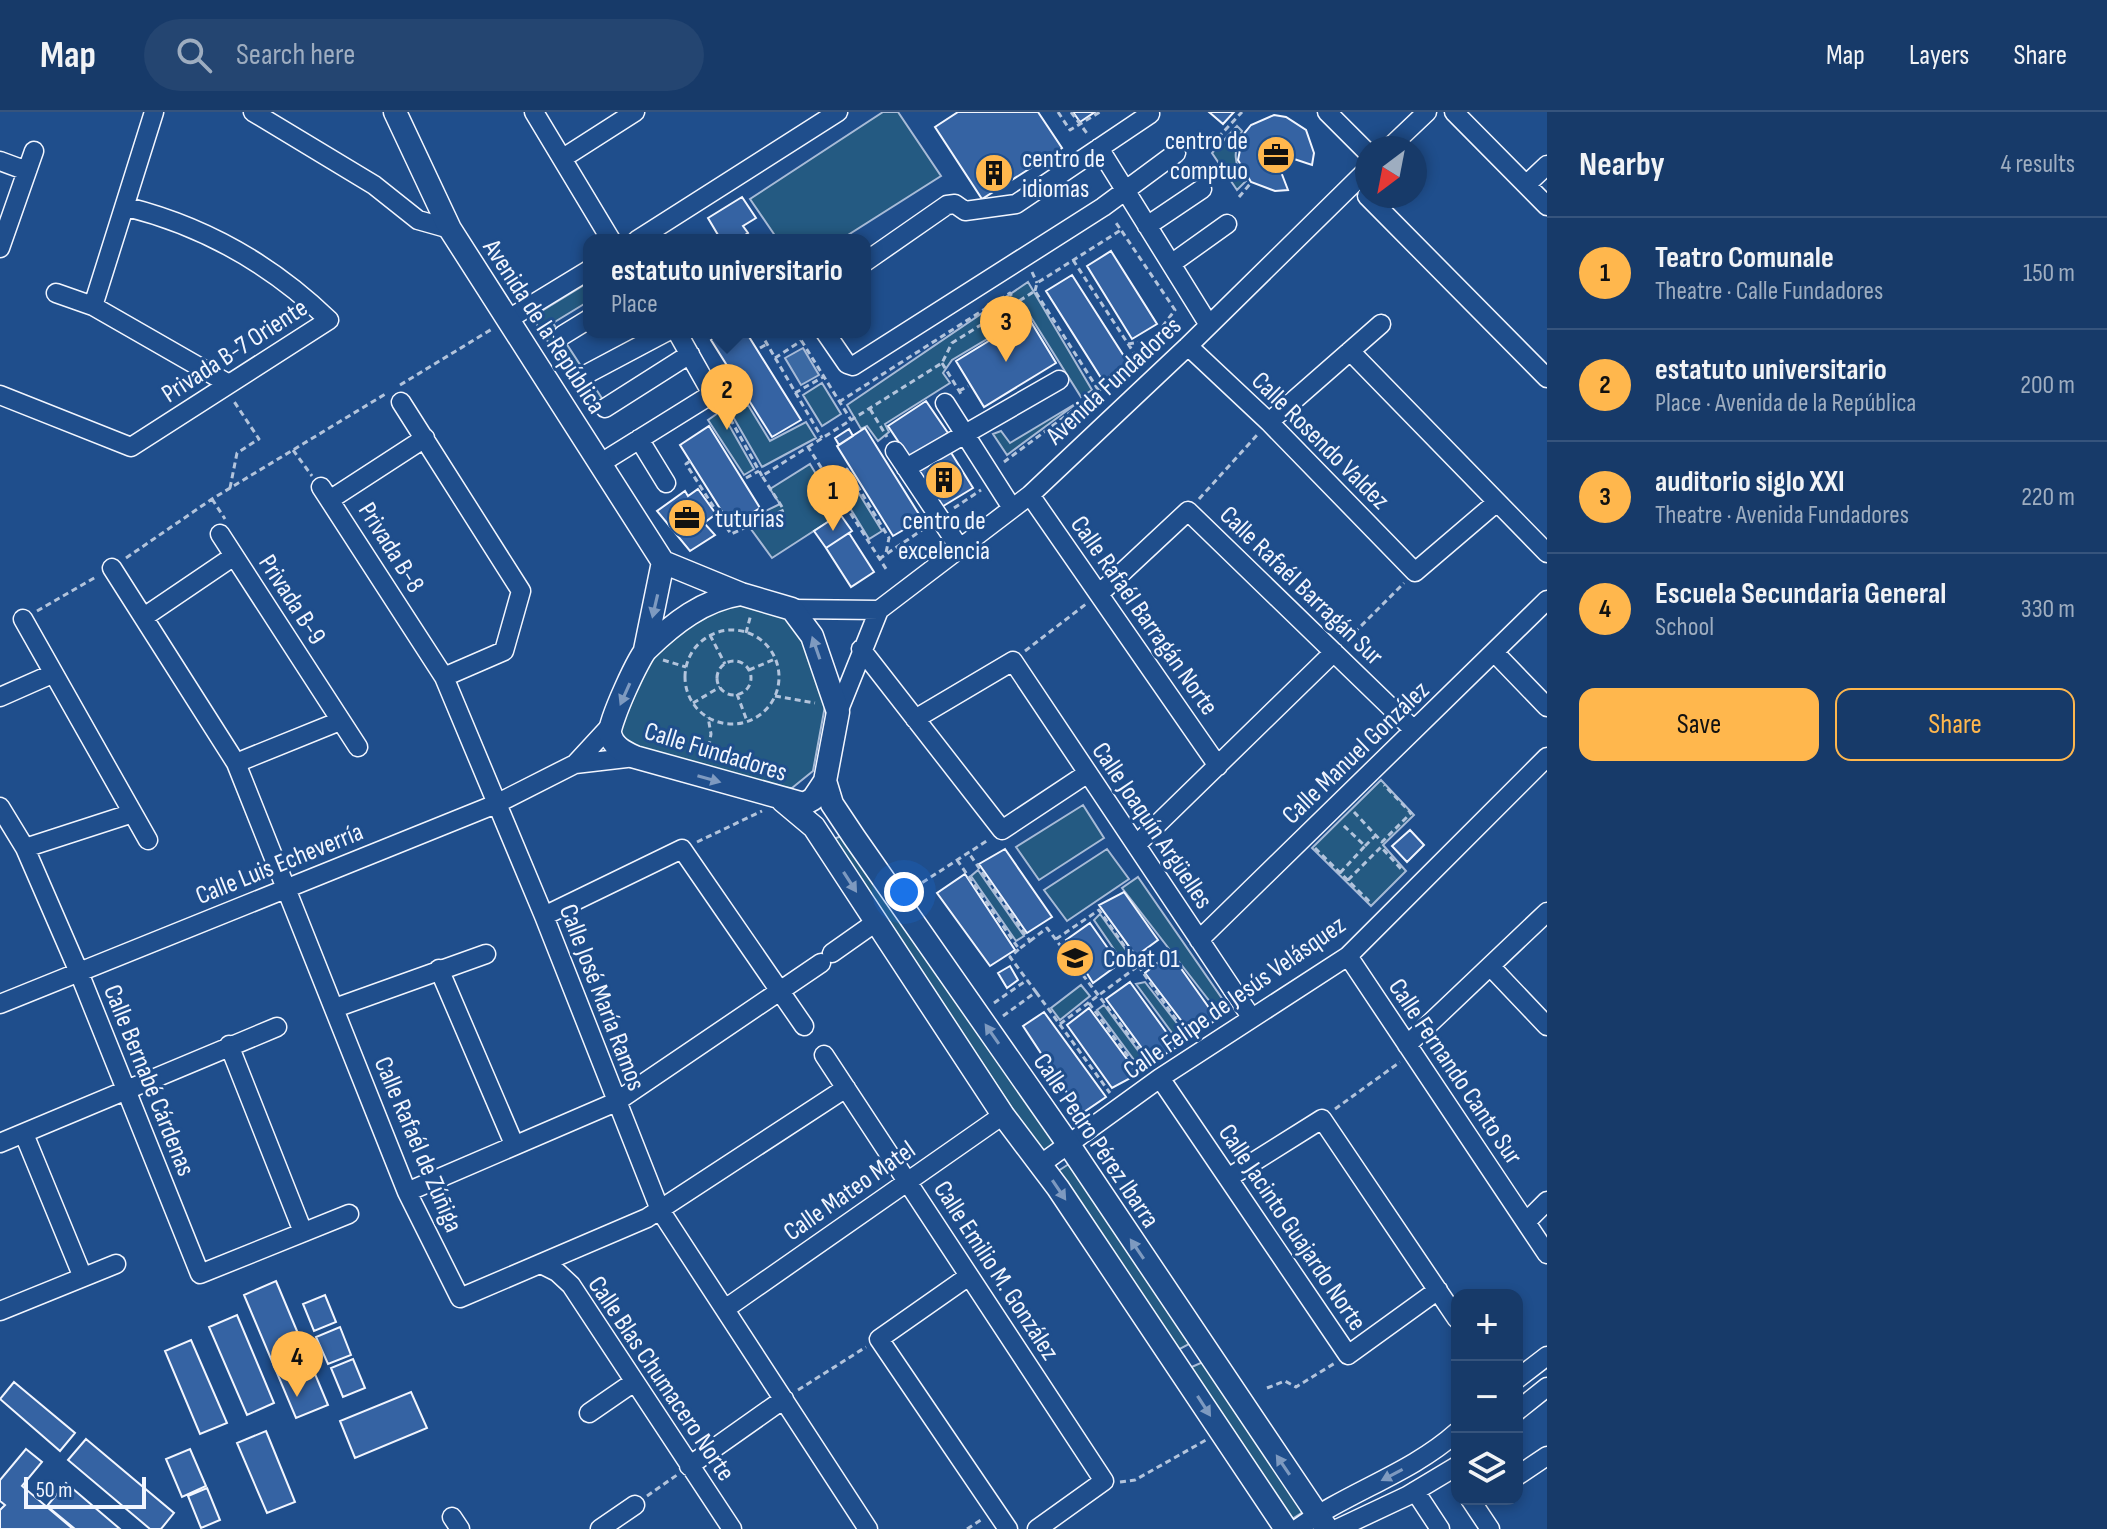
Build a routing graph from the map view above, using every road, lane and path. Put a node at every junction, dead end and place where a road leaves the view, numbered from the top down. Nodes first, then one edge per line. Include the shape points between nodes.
1 (154, 112) edge
2 (253, 112) edge
3 (395, 112) edge
4 (534, 112) edge
5 (635, 112) edge
6 (838, 112) edge
7 (1058, 112) edge
8 (1071, 112) edge
9 (1100, 112) edge
10 (1242, 112) edge
11 (1327, 112) edge
12 (1427, 112) edge
13 (1454, 112) edge
14 (1150, 114) dead end
15 (1237, 119) junction
16 (1244, 124) dead end
17 (1080, 125) junction
18 (1402, 136) edge
19 (1355, 140) edge
20 (1211, 145) dead end
21 (1099, 148) junction
22 (34, 151) dead end
23 (1176, 153) dead end
24 (563, 158) junction
25 (0, 161) edge
26 (1547, 165) edge
27 (27, 171) junction
28 (1250, 184) dead end
29 (1527, 184) junction
30 (1202, 189) dead end
31 (1126, 191) junction
32 (1355, 194) edge
33 (1239, 197) dead end
34 (1547, 206) edge
35 (127, 207) junction
36 (1385, 208) edge
37 (1115, 220) dead end
38 (1227, 224) dead end
39 (1147, 226) junction
40 (450, 229) junction
41 (1121, 230) junction
42 (607, 234) edge
43 (646, 234) edge
44 (0, 248) edge
45 (871, 258) edge
46 (1073, 260) junction
47 (1171, 264) junction
48 (583, 274) edge
49 (1035, 291) junction
50 (56, 293) dead end
51 (1015, 303) junction
52 (93, 306) junction
53 (507, 320) junction
54 (583, 323) edge
55 (1381, 324) dead end
56 (1209, 325) junction
57 (946, 334) junction
58 (563, 335) dead end
59 (655, 338) edge
60 (681, 338) edge
61 (764, 338) edge
62 (799, 338) edge
63 (829, 338) edge
64 (1153, 340) junction
65 (801, 341) junction
66 (952, 343) junction
67 (767, 344) junction
68 (1128, 344) junction
69 (1188, 346) junction
70 (760, 348) dead end
71 (1350, 351) junction
72 (690, 354) junction
73 (775, 358) junction
74 (1138, 359) junction
75 (942, 363) junction
76 (585, 375) dead end
77 (823, 377) junction
78 (1547, 378) edge
79 (1059, 380) dead end
80 (227, 386) junction
81 (968, 386) dead end
82 (1099, 391) junction
83 (396, 393) junction
84 (795, 393) junction
85 (0, 395) edge
86 (952, 397) junction
87 (747, 401) dead end
88 (839, 402) junction
89 (605, 408) dead end
90 (870, 409) junction
91 (851, 420) junction
92 (1269, 422) junction
93 (973, 429) junction
94 (425, 438) junction
95 (822, 438) junction
96 (639, 439) junction
97 (808, 447) junction
98 (293, 450) junction
99 (895, 451) joint
100 (690, 461) dead end
101 (601, 463) junction
102 (1004, 463) junction
103 (906, 468) junction
104 (761, 473) junction
105 (746, 478) dead end
106 (830, 481) junction
107 (995, 481) junction
108 (666, 483) dead end
109 (230, 488) junction
110 (326, 493) junction
111 (1030, 495) junction
112 (1497, 502) junction
113 (202, 506) dead end
114 (1012, 508) junction
115 (1188, 511) junction
116 (939, 518) junction
117 (220, 534) dead end
118 (959, 547) junction
119 (1547, 553) edge
120 (886, 554) junction
121 (234, 556) junction
122 (879, 559) junction
123 (663, 562) junction
124 (112, 568) dead end
125 (888, 572) dead end
126 (1415, 572) junction
127 (1100, 593) junction
128 (747, 600) junction
129 (1547, 600) edge
130 (792, 609) junction
131 (879, 610) junction
132 (144, 617) junction
133 (23, 619) dead end
134 (746, 633) junction
135 (710, 635) junction
136 (861, 649) junction
137 (1334, 652) junction
138 (1494, 652) junction
139 (648, 653) junction
140 (775, 659) junction
141 (1013, 661) junction
142 (725, 664) junction
143 (686, 667) junction
144 (749, 670) junction
145 (52, 674) junction
146 (444, 677) junction
147 (720, 687) junction
148 (812, 690) dead end
149 (737, 694) junction
150 (774, 696) junction
151 (0, 697) edge
152 (693, 703) junction
153 (815, 703) junction
154 (1547, 707) edge
155 (827, 713) junction
156 (708, 717) junction
157 (915, 719) junction
158 (340, 721) junction
159 (747, 721) junction
160 (611, 725) junction
161 (1414, 730) junction
162 (358, 747) dead end
163 (635, 757) junction
164 (694, 757) dead end
165 (1547, 757) edge
166 (236, 763) junction
167 (575, 764) junction
168 (1218, 766) junction
169 (1088, 773) junction
170 (825, 781) junction
171 (1380, 781) dead end
172 (783, 801) junction
173 (496, 804) junction
174 (0, 807) edge
175 (133, 813) junction
176 (1340, 821) junction
177 (1002, 830) junction
178 (1331, 830) dead end
179 (1376, 835) junction
180 (854, 837) junction
181 (1323, 839) dead end
182 (148, 840) dead end
183 (1382, 842) junction
184 (1136, 845) junction
185 (1365, 846) junction
186 (1381, 847) junction
187 (25, 848) junction
188 (682, 849) junction
189 (830, 852) junction
190 (968, 852) junction
191 (957, 860) junction
192 (1403, 871) dead end
193 (1340, 873) junction
194 (1348, 880) junction
195 (285, 890) junction
196 (897, 899) junction
197 (1372, 904) dead end
198 (1547, 912) edge
199 (544, 916) junction
200 (876, 922) junction
201 (1056, 939) junction
202 (1199, 940) junction
203 (1030, 941) junction
204 (1019, 949) junction
205 (486, 954) dead end
206 (1348, 956) junction
207 (1138, 966) junction
208 (1490, 966) junction
209 (439, 969) junction
210 (78, 970) junction
211 (1027, 980) junction
212 (781, 991) junction
213 (1036, 992) junction
214 (1100, 994) junction
215 (1089, 1002) junction
216 (0, 1004) edge
217 (335, 1008) junction
218 (1251, 1017) junction
219 (982, 1021) junction
220 (1060, 1024) junction
221 (804, 1026) dead end
222 (1547, 1026) edge
223 (277, 1027) dead end
224 (1190, 1040) dead end
225 (229, 1045) junction
226 (1410, 1049) junction
227 (824, 1055) dead end
228 (1156, 1072) junction
229 (1131, 1080) dead end
230 (1121, 1087) dead end
231 (846, 1088) junction
232 (126, 1090) junction
233 (616, 1102) junction
234 (1003, 1115) junction
235 (1322, 1119) junction
236 (24, 1134) junction
237 (0, 1143) edge
238 (514, 1144) junction
239 (1069, 1145) junction
240 (1041, 1164) junction
241 (1228, 1178) junction
242 (907, 1181) junction
243 (407, 1192) junction
244 (1547, 1201) edge
245 (660, 1210) junction
246 (349, 1214) dead end
247 (1526, 1222) junction
248 (303, 1232) junction
249 (1547, 1254) edge
250 (116, 1264) dead end
251 (541, 1264) junction
252 (82, 1275) junction
253 (969, 1276) junction
254 (1438, 1290) junction
255 (725, 1309) junction
256 (1451, 1310) edge
257 (0, 1311) edge
258 (879, 1339) junction
259 (1205, 1348) junction
260 (1348, 1355) junction
261 (1547, 1356) edge
262 (1177, 1365) junction
263 (1523, 1374) edge
264 (634, 1382) junction
265 (1547, 1387) edge
266 (1267, 1388) dead end
267 (784, 1399) junction
268 (1523, 1405) edge
269 (589, 1413) dead end
270 (1221, 1431) junction
271 (1456, 1433) edge
272 (1438, 1447) junction
273 (1547, 1456) edge
274 (1451, 1464) edge
275 (689, 1466) junction
276 (1523, 1472) edge
277 (1451, 1473) edge
278 (1104, 1481) junction
279 (1415, 1491) junction
280 (635, 1505) joint
281 (1478, 1505) edge
282 (1322, 1522) edge
283 (600, 1529) edge
284 (732, 1529) edge
285 (868, 1529) edge
286 (1008, 1529) edge
287 (1037, 1529) edge
288 (1286, 1529) edge
289 (1297, 1529) edge
290 (1337, 1529) edge
291 (1440, 1529) edge
292 (1490, 1529) edge

1 - 35 street
2 - 40 street via 338,161 418,220
3 - 40 main road, Avenida de la República
4 - 24 street
5 - 24 street
6 - 43 street
7 - 17 path via 1070,130
8 - 17 path
9 - 17 path
10 - 15 path
11 - 19 street
12 - 18 street
13 - 29 street
14 - 21 street
15 - 16 path
15 - 20 path
17 - 21 path
21 - 31 street
21 - 45 street via 1016,204 965,211 947,205
22 - 27 street
23 - 31 street
24 - 42 street
25 - 27 street
26 - 29 street
27 - 44 street
28 - 33 path
29 - 34 street
30 - 39 street
31 - 39 street
31 - 63 street via 853,366
32 - 56 street, Avenida Fundadores
35 - 52 street
35 - 80 street, Privada B-7 Oriente via 170,218 220,241 286,281 329,320
36 - 78 street
37 - 41 path
38 - 47 street
39 - 47 street
40 - 53 main road, Avenida de la República
41 - 46 path
41 - 64 path via 1175,310
46 - 49 path via 1037,283
46 - 68 path
47 - 56 street
48 - 53 street
49 - 51 path
49 - 82 path
50 - 52 street
51 - 57 path via 1010,293
51 - 66 path
52 - 80 street
53 - 83 path
53 - 101 main road, Avenida de la República
54 - 58 street
55 - 71 street
56 - 69 street, Avenida Fundadores
57 - 66 path
57 - 88 path
59 - 76 street
60 - 72 street
61 - 67 path
62 - 65 path
64 - 68 path
64 - 74 path
65 - 73 path
65 - 77 path
66 - 75 path
67 - 70 path
67 - 73 path
68 - 74 path
69 - 92 street, Calle Rosendo Valdez
69 - 111 street, Avenida Fundadores
71 - 92 street
71 - 112 street
72 - 89 street
72 - 96 street via 712,394
73 - 84 path
74 - 82 path
75 - 86 path
75 - 90 path
77 - 84 path
77 - 88 path
79 - 93 street
80 - 85 street, Privada B-7 Oriente via 131,447
80 - 109 path via 259,439 237,453
81 - 86 path
82 - 102 path
83 - 94 street
83 - 98 path
84 - 95 path
86 - 93 street
86 - 93 path
87 - 104 path via 727,413
88 - 91 path
90 - 91 path
90 - 99 path
91 - 95 path
92 - 115 path
92 - 126 street, Calle Rosendo Valdez
93 - 102 path
93 - 103 street
93 - 107 street
94 - 110 street, Privada B-8
94 - 146 street via 521,591 504,651
95 - 97 path
96 - 101 street
96 - 108 street
97 - 104 path
97 - 106 path
98 - 109 path
98 - 110 path
99 - 103 street
100 - 104 path via 686,464 731,534 784,510
101 - 123 main road, Avenida de la República
102 - 107 path via 1008,471
103 - 116 street
104 - 105 path
106 - 120 path via 847,469 889,538
106 - 122 path
107 - 114 street
107 - 116 path
109 - 113 path
110 - 146 street, Privada B-8
111 - 114 street, Avenida Fundadores
111 - 127 street, Calle Rafaél Barragán Norte
112 - 119 street
112 - 126 street
114 - 118 street, Avenida Fundadores
115 - 127 street
115 - 137 street, Calle Rafaél Barragán Sur
116 - 118 street
116 - 120 path
117 - 121 street
118 - 131 street, Avenida Fundadores
120 - 122 path
121 - 132 street, Privada B-9
121 - 158 street, Privada B-9
122 - 125 path
123 - 128 main road
123 -> 139 main road, Calle Fundadores
124 - 132 street, Calle Rafaél de Zúñiga
126 - 137 path
127 - 141 path
127 - 168 street, Calle Rafaél Barragán Norte
128 - 130 main road
128 - 134 path
128 - 139 main road, Calle Fundadores via 718,598 699,607
129 - 138 street, Calle Manuel González
130 - 131 street
155 -> 130 main road, Calle Fundadores via 812,636
131 - 136 street, Calle Fundadores
132 - 166 street, Calle Rafaél de Zúñiga
133 - 145 street
134 - 135 path via 724,630
134 - 140 path via 767,646
135 - 142 path
135 - 143 path via 698,644
136 - 155 street, Calle Fundadores
136 - 157 street
137 - 161 street, Calle Rafaél Barragán Sur
137 - 168 street
138 - 154 street
138 - 161 street, Calle Manuel González
139 - 143 path
139 -> 160 main road, Calle Fundadores
140 - 144 path
140 - 150 path via 779,675
141 - 157 street
141 - 169 street, Calle Joaquín Argüelles
142 - 144 path via 738,661
142 - 147 path via 718,674
143 - 152 path via 685,686
144 - 149 path via 748,687
145 - 151 street
145 - 175 street
146 - 173 street, Privada B-8
147 - 149 path
147 - 152 path
148 - 153 path
149 - 159 path
150 - 153 path
150 - 159 path via 759,716
152 - 156 path
153 - 155 path
155 - 170 main road, Calle Fundadores
156 - 159 path via 729,724
156 - 164 path via 707,761
157 - 177 street
158 - 162 street, Privada B-9
158 - 166 street
160 - 163 main road, Calle Fundadores via 613,741
160 - 167 street, Calle Luis Echeverría
161 - 202 street, Calle Manuel González
163 - 167 street, Calle Luis Echeverría
163 -> 172 main road, Calle Fundadores
165 - 206 street, Calle Felipe de Jesús Velásquez
166 - 195 street, Calle Rafaél de Zúñiga
167 - 173 street, Calle Luis Echeverría
168 - 184 street
169 - 177 street
169 - 184 street, Calle Joaquín Argüelles
170 - 172 main road, Calle Fundadores via 810,802
170 - 180 main road, Calle Pedro Pérez Ibarra via 832,804
171 - 183 path via 1411,813
172 - 188 path
172 - 189 main road via 805,817
173 - 195 street, Calle Luis Echeverría
173 - 199 street, Calle José María Ramos
174 - 187 street, Calle Bernabé Cárdenas
175 - 182 street
175 - 187 street
176 - 178 path
176 - 179 path via 1352,810
176 - 185 path
177 - 190 path
179 - 183 path
179 - 185 path
180 - 189 main road via 845,831 835,833
180 - 196 main road, Calle Pedro Pérez Ibarra
181 - 193 path via 1314,847
183 - 186 path
184 - 202 street, Calle Joaquín Argüelles
185 - 193 path
186 - 192 path
186 - 194 path
187 - 210 street, Calle Bernabé Cárdenas
188 - 199 street
188 - 212 street
189 -> 200 main road
190 - 191 path
190 - 203 path
191 - 196 path
191 - 204 path
193 - 194 path
194 - 197 path
195 - 210 street, Calle Luis Echeverría
195 - 217 street, Calle Rafaél de Zúñiga
196 - 219 main road, Calle Pedro Pérez Ibarra
198 - 208 street
199 - 233 street, Calle José María Ramos
200 - 212 street
200 - 234 main road
201 - 203 path via 1047,928
201 - 207 path via 1099,910
201 - 214 path
202 - 218 street, Calle Joaquín Argüelles
203 - 204 path
204 - 211 path via 1010,957
205 - 209 street
206 - 218 street, Calle Felipe de Jesús Velásquez
206 - 226 street, Calle Fernando Canto Sur
207 - 214 path
207 - 224 path
208 - 222 street
208 - 226 street
209 - 217 street
209 - 238 street
210 - 216 street, Calle Luis Echeverría
210 - 232 street, Calle Bernabé Cárdenas
211 - 213 path
211 - 219 path
212 - 221 street
212 - 233 street
213 - 219 path
213 - 220 path
214 - 215 path
214 - 228 path
215 - 220 path
215 - 229 path via 1141,1074
217 - 243 street, Calle Rafaél de Zúñiga
218 - 228 street, Calle Felipe de Jesús Velásquez
239 -> 219 main road, Calle Pedro Pérez Ibarra
220 - 230 path via 1111,1094
223 - 225 street
225 - 232 street
225 - 248 street
226 - 235 path
226 - 247 street, Calle Fernando Canto Sur
227 - 231 street, Calle Emilio M. González
228 - 239 street, Calle Felipe de Jesús Velásquez
228 - 241 street, Calle Jacinto Guajardo Norte
231 - 242 street, Calle Emilio M. González
231 - 245 street
232 - 236 street
232 - 248 street, Calle Bernabé Cárdenas via 200,1274
233 - 238 street
233 - 245 street, Calle José María Ramos
234 - 240 main road
234 - 242 street, Calle Mateo Matel
235 - 241 street
235 - 254 street
236 - 237 street
236 - 252 street
238 - 243 street
239 - 240 street, Calle Felipe de Jesús Velásquez
259 -> 239 main road, Calle Pedro Pérez Ibarra
240 -> 262 main road
241 - 260 street, Calle Jacinto Guajardo Norte
242 - 253 street, Calle Emilio M. González
242 - 255 street, Calle Mateo Matel
243 - 251 street, Calle Rafaél de Zúñiga via 460,1298
244 - 247 street
245 - 251 street
245 - 255 street, Calle José María Ramos
246 - 248 street
247 - 249 street, Calle Fernando Canto Sur
250 - 252 street
251 - 264 street, Calle Blas Chumacero Norte via 571,1285
252 - 257 street
253 - 258 street
253 - 278 street, Calle Emilio M. González
254 - 256 street
254 - 260 street, Calle Jacinto Guajardo Norte
255 - 267 street, Calle José María Ramos
258 - 267 path
258 - 286 street
259 - 262 main road
282 -> 259 main road, Calle Pedro Pérez Ibarra
260 - 266 path via 1296,1387 1285,1381
261 - 263 street
262 -> 270 main road
264 - 269 street
264 - 275 street, Calle Blas Chumacero Norte
265 - 268 street
267 - 275 street
267 - 285 street, Calle José María Ramos
270 - 278 path via 1135,1480
270 - 288 main road
271 - 272 street
272 - 274 street
272 -> 282 street
273 - 276 street
275 - 280 path
275 - 284 street, Calle Blas Chumacero Norte
277 - 279 street
278 - 287 street
279 - 290 street
279 - 291 street
280 - 283 street
281 - 292 street
282 - 289 street

